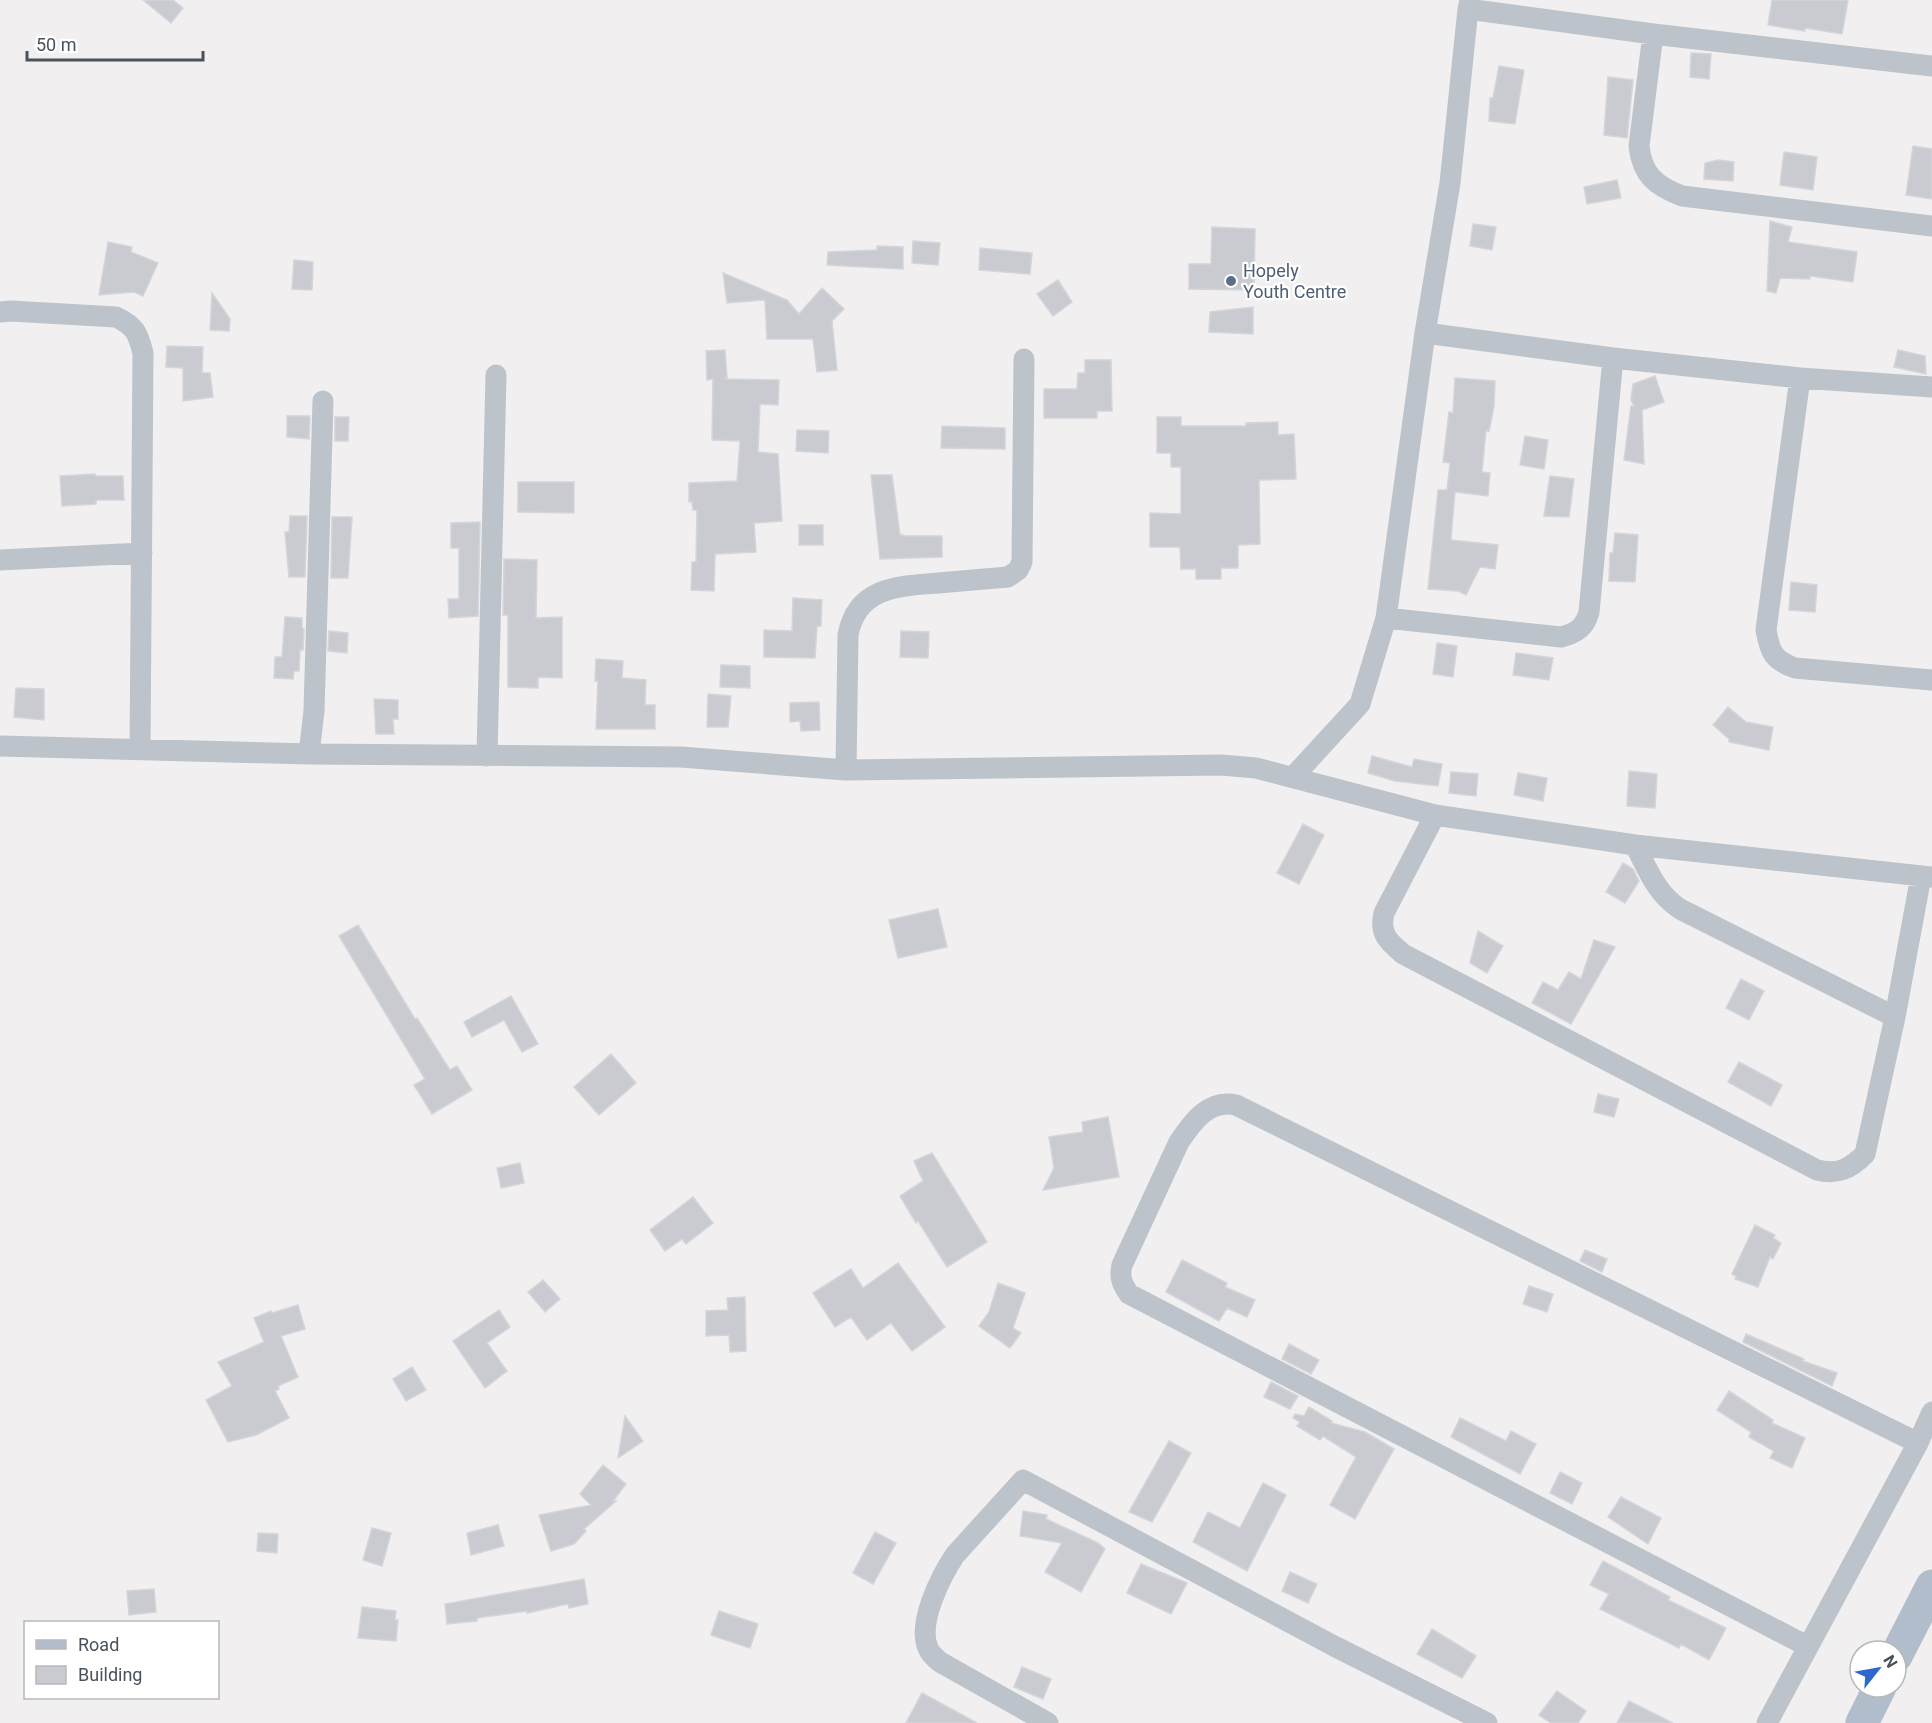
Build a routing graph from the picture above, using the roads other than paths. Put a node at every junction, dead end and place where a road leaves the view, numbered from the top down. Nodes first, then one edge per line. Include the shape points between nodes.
1 (1469, 4) edge
2 (1653, 34) junction
3 (1932, 66) edge
4 (1932, 226) edge
5 (0, 312) edge
6 (1425, 333) junction
7 (1024, 358) dead end
8 (1613, 358) junction
9 (496, 375) dead end
10 (1800, 378) junction
11 (1932, 387) edge
12 (323, 401) dead end
13 (142, 553) junction
14 (0, 560) edge
15 (1386, 618) junction
16 (1932, 680) edge
17 (0, 746) edge
18 (140, 750) junction
19 (309, 754) junction
20 (487, 756) junction
21 (846, 770) junction
22 (1293, 777) junction
23 (1435, 815) junction
24 (1635, 845) junction
25 (1926, 877) edge
26 (1895, 1017) junction
27 (1932, 1412) edge
28 (1918, 1443) junction
29 (1932, 1586) edge
30 (1905, 1639) edge
31 (1808, 1646) junction
32 (1874, 1699) edge
33 (1048, 1723) edge
34 (1487, 1723) edge
35 (1767, 1723) edge
36 (1862, 1723) edge

1 - 2 street
1 - 6 street via 1450,183
2 - 3 street
2 - 4 street via 1640,146 1641,160 1655,183 1682,196
5 - 13 street via 116,317 131,324 143,353
6 - 8 street
6 - 15 street
7 - 21 street via 1022,562 1008,577 883,590 856,610 848,635
8 - 10 street
8 - 15 street via 1589,612 1580,630 1562,637
9 - 20 street
10 - 11 street
10 - 16 street via 1766,630 1768,644 1781,663 1795,668
12 - 19 street via 314,711
13 - 14 street
13 - 18 street
15 - 22 street via 1360,704
17 - 18 street
18 - 19 street
19 - 20 street
20 - 21 street via 681,757
21 - 22 street via 1221,765
22 - 23 street
23 - 24 street
23 - 26 street via 1381,924 1385,936 1402,954 1817,1170 1840,1172 1865,1154
24 - 25 street
24 - 26 street via 1667,901
25 - 26 street
27 - 28 street
28 - 31 street
28 - 31 street via 1236,1106 1224,1103 1213,1107 1179,1142 1122,1265 1120,1275 1129,1294
29 - 30 main road
31 - 35 street
32 - 36 main road
33 - 34 street via 940,1662 927,1647 926,1639 929,1610 945,1569 1023,1480

